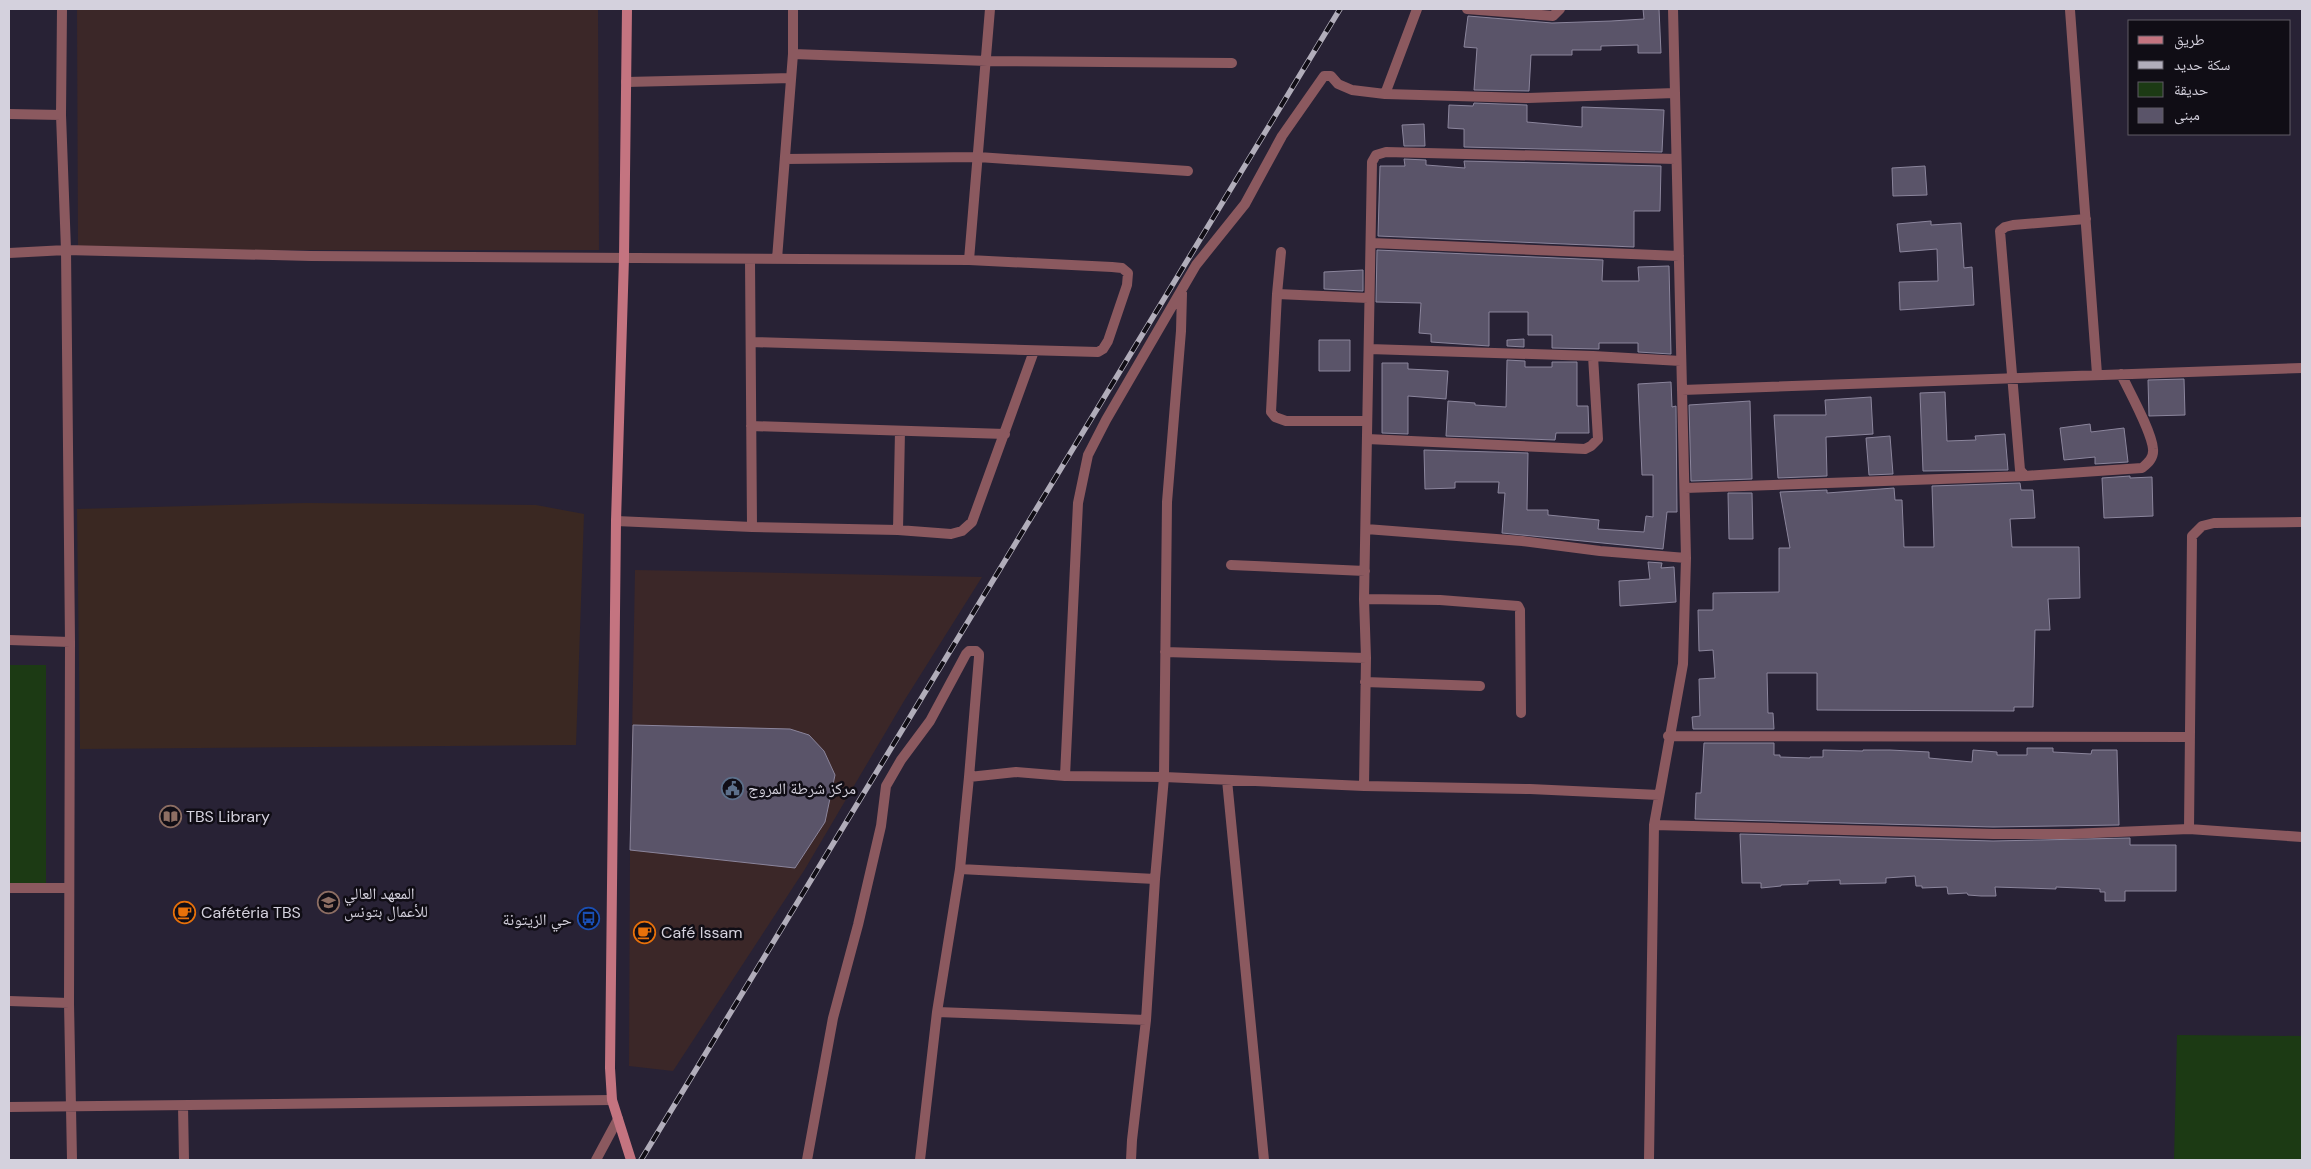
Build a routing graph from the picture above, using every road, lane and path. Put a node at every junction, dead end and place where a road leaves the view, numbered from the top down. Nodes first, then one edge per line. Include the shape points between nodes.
1 (62, 9) edge
2 (627, 9) edge
3 (793, 9) edge
4 (990, 9) edge
5 (1417, 9) edge
6 (1467, 9) edge
7 (1560, 9) edge
8 (1673, 9) edge
9 (2070, 10) edge
10 (794, 54) junction
11 (987, 61) junction
12 (1232, 63) dead end
13 (791, 78) junction
14 (626, 82) junction
15 (1675, 93) junction
16 (1385, 94) junction
17 (9, 114) edge
18 (61, 115) junction
19 (978, 157) junction
20 (785, 159) junction
21 (1676, 159) junction
22 (1188, 171) dead end
23 (2086, 219) junction
24 (1372, 243) junction
25 (66, 250) junction
26 (9, 252) edge
27 (1281, 252) dead end
28 (1679, 256) junction
29 (624, 258) junction
30 (777, 258) junction
31 (750, 260) junction
32 (969, 260) junction
33 (1182, 289) junction
34 (1277, 294) junction
35 (1368, 298) junction
36 (751, 342) junction
37 (1369, 348) junction
38 (1034, 351) junction
39 (1593, 356) junction
40 (1681, 361) junction
41 (2302, 368) edge
42 (2097, 374) junction
43 (2121, 374) junction
44 (2011, 378) junction
45 (1682, 390) junction
46 (1367, 421) junction
47 (751, 426) junction
48 (900, 431) junction
49 (1005, 434) junction
50 (1367, 439) junction
51 (2026, 476) junction
52 (1686, 488) junction
53 (616, 521) junction
54 (2302, 522) edge
55 (752, 527) junction
56 (1366, 529) junction
57 (898, 530) junction
58 (1686, 558) junction
59 (1231, 565) dead end
60 (1365, 571) junction
61 (1364, 599) junction
62 (9, 640) edge
63 (70, 642) junction
64 (1165, 652) junction
65 (1366, 658) junction
66 (1365, 682) junction
67 (1480, 686) dead end
68 (1521, 712) dead end
69 (1668, 736) junction
70 (2190, 738) junction
71 (969, 776) junction
72 (1065, 776) junction
73 (1164, 777) junction
74 (1227, 780) junction
75 (1364, 786) junction
76 (1658, 794) junction
77 (1654, 825) junction
78 (2189, 829) junction
79 (2302, 837) edge
80 (960, 869) junction
81 (1155, 878) junction
82 (9, 888) edge
83 (68, 888) junction
84 (9, 1001) edge
85 (69, 1003) junction
86 (937, 1012) junction
87 (1146, 1020) junction
88 (612, 1100) junction
89 (71, 1106) junction
90 (183, 1106) junction
91 (9, 1107) edge
92 (618, 1120) junction
93 (72, 1160) edge
94 (184, 1160) edge
95 (596, 1160) edge
96 (631, 1160) edge
97 (807, 1160) edge
98 (920, 1160) edge
99 (1132, 1160) edge
100 (1264, 1160) edge
101 (1649, 1160) edge

1 - 18 street
2 - 14 street
3 - 10 street
4 - 11 street
5 - 16 street
6 - 7 street via 1553,16
8 - 15 street
9 - 23 street
10 - 11 street
10 - 13 street
11 - 12 street
11 - 19 street
13 - 14 street
13 - 20 street
14 - 29 street
15 - 16 street via 1528,98
15 - 21 street
16 - 33 street via 1352,90 1338,84 1331,76 1324,76 1282,136 1245,204 1204,254
17 - 18 street
18 - 25 street
19 - 20 street
19 - 22 street
19 - 32 street
20 - 30 street
21 - 24 street via 1381,153 1372,162
21 - 28 street
23 - 42 street
23 - 44 street via 2013,225 2000,231
24 - 28 street
24 - 35 street
25 - 26 street
25 - 29 street via 302,256
25 - 63 street
27 - 34 street
28 - 40 street
29 - 31 street
29 - 53 street
30 - 31 street
30 - 32 street
31 - 36 street
32 - 38 street via 1112,267 1128,272 1127,285 1108,341 1102,349 1090,352
33 - 64 street via 1167,502
33 - 72 street via 1106,420 1084,469 1078,503
34 - 35 street
34 - 46 street via 1271,406 1275,418 1286,421
35 - 37 street
36 - 38 street
36 - 47 street
37 - 39 street
37 - 46 street
38 - 49 street
39 - 40 street
39 - 50 street via 1598,439 1585,449
40 - 45 street
41 - 43 street
42 - 43 street
42 - 44 street
43 - 51 street via 2150,437 2153,450 2150,462 2142,468
44 - 45 street
44 - 51 street via 2020,470
45 - 52 street
46 - 50 street
47 - 48 street
47 - 55 street
48 - 49 street
48 - 57 street
49 - 57 street via 972,522 962,531 951,534
50 - 56 street
51 - 52 street
52 - 58 street
53 - 55 street
53 - 88 street
54 - 70 street via 2214,523 2202,526 2192,536
55 - 57 street
56 - 58 street
56 - 60 street
58 - 69 street via 1683,664
59 - 60 street
60 - 61 street
61 - 65 street
61 - 68 street via 1518,606
62 - 63 street
63 - 83 street
64 - 65 street
64 - 73 street
65 - 66 street
66 - 67 street
66 - 75 street
69 - 70 street
69 - 76 street
70 - 78 street
71 - 72 street via 1016,772
71 - 80 street
71 - 97 street via 979,657 974,650 966,654 930,721 886,786 881,826 858,925 832,1018
72 - 73 street
73 - 74 street
73 - 81 street
74 - 75 street
74 - 100 street
75 - 76 street
76 - 77 street
77 - 78 street via 1993,834
77 - 101 street
78 - 79 street
80 - 81 street
80 - 86 street
81 - 87 street
82 - 83 street
83 - 85 street
84 - 85 street
85 - 89 street
86 - 87 street
86 - 98 street
87 - 99 street
88 - 90 street
88 - 92 street
89 - 90 street
89 - 91 street
89 - 93 street
90 - 94 street
92 - 95 street
92 - 96 street

